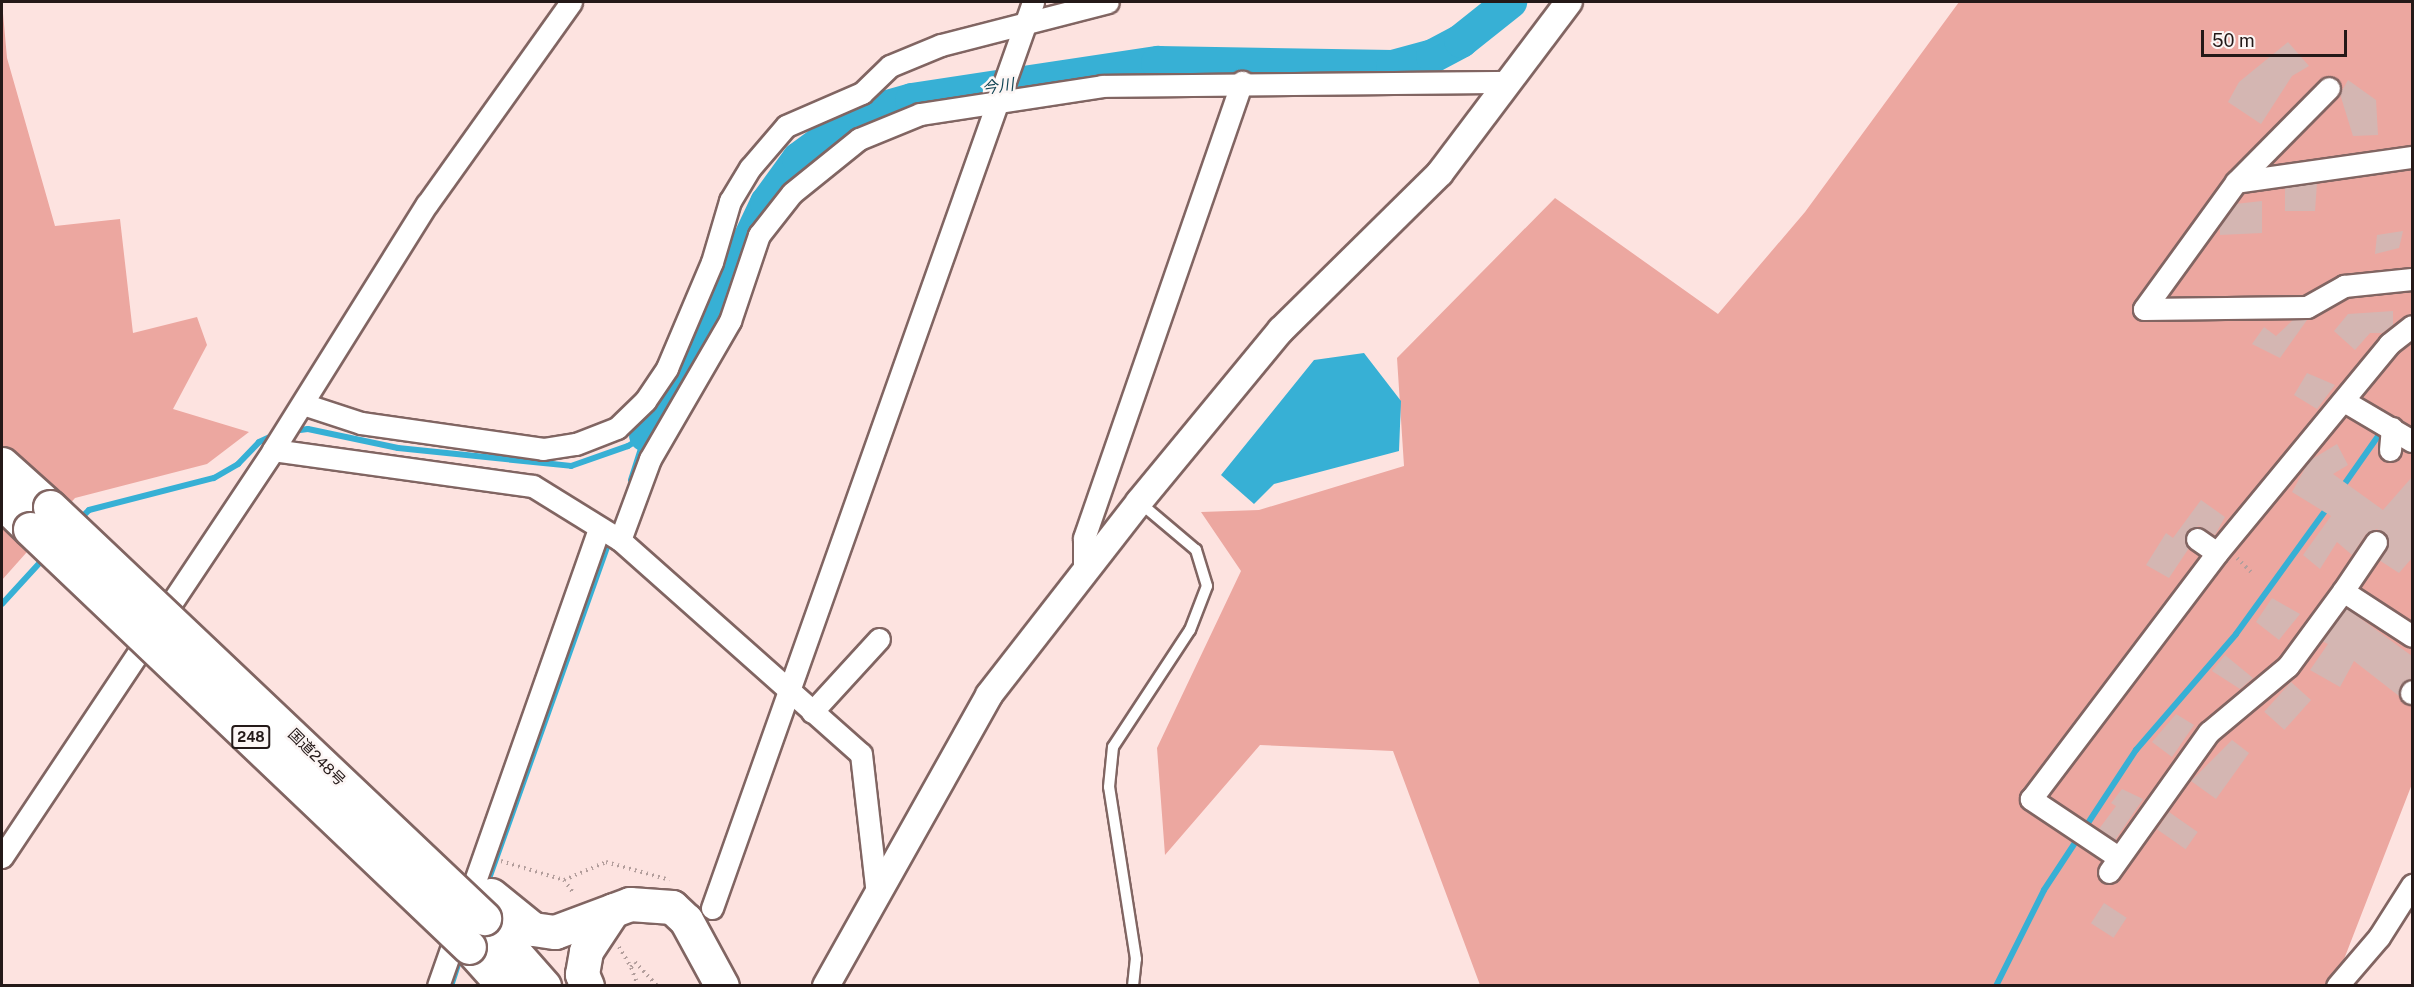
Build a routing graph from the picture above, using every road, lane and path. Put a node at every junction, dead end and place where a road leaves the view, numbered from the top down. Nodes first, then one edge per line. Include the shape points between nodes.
1 (571, 2) edge
2 (1033, 2) edge
3 (1108, 2) edge
4 (1569, 2) edge
5 (1024, 25) junction
6 (1242, 82) junction
7 (1509, 82) junction
8 (2329, 88) dead end
9 (997, 100) junction
10 (2412, 157) edge
11 (2236, 182) junction
12 (2412, 279) edge
13 (2412, 326) edge
14 (2344, 400) junction
15 (303, 404) junction
16 (2392, 428) junction
17 (2412, 441) edge
18 (273, 450) junction
19 (2390, 450) dead end
20 (2, 465) edge
21 (2, 502) edge
22 (1139, 502) junction
23 (40, 518) junction
24 (599, 528) junction
25 (2197, 538) dead end
26 (620, 540) junction
27 (2376, 542) dead end
28 (2217, 553) junction
29 (1084, 570) junction
30 (2343, 591) junction
31 (2412, 636) edge
32 (879, 639) dead end
33 (790, 693) junction
34 (812, 712) junction
35 (2, 857) edge
36 (504, 862) dead end
37 (2412, 885) edge
38 (574, 894) dead end
39 (878, 895) junction
40 (487, 907) junction
41 (712, 908) dead end
42 (615, 909) junction
43 (617, 943) dead end
44 (471, 966) edge
45 (631, 968) junction
46 (438, 986) edge
47 (504, 986) edge
48 (544, 986) edge
49 (587, 986) edge
50 (638, 986) edge
51 (657, 986) edge
52 (722, 986) edge
53 (826, 986) edge
54 (1133, 986) edge
55 (2337, 986) edge

1 - 15 street via 427,204
2 - 5 street
3 - 5 street
4 - 7 street
5 - 9 street
5 - 15 street via 941,45 890,66 862,93 786,126 750,168 730,201 712,262 667,368 645,400 617,428 576,444 543,449 361,423
6 - 7 street
6 - 9 street via 1102,86
6 - 29 street via 1084,538
7 - 22 street via 1440,173 1281,330
8 - 11 street
9 - 26 street via 920,114 859,139 792,193 759,235 730,321 650,459
9 - 33 street
10 - 11 street
11 - 12 street via 2144,309 2307,307 2344,286
13 - 14 street via 2389,344
14 - 16 street
14 - 28 street
15 - 18 street
16 - 17 street
16 - 19 street
18 - 24 street via 533,486
18 - 35 street
20 - 23 highway, 国道248号 / 248
21 - 23 highway, 国道248号 / 248
22 - 29 street
22 - 54 lane via 1196,550 1207,586 1190,630 1113,747 1108,787 1136,959
23 - 40 highway, 国道248号 / 248, bridge via 400,810
23 - 44 highway, 国道248号 / 248, bridge via 432,911
24 - 26 street
24 - 46 street
25 - 28 street
26 - 33 street
27 - 30 street
28 - 30 street via 2031,799 2091,839 2114,864 2209,732 2288,666
29 - 39 street via 989,695
30 - 31 street
32 - 34 street
33 - 34 street
33 - 41 street
34 - 39 street via 861,754
36 - 38 path via 564,880
37 - 55 street via 2379,937
39 - 53 street
40 - 42 highway via 532,929 555,932
40 - 48 highway
42 - 49 highway via 586,951 582,974
42 - 52 highway via 650,903 672,907 686,920
43 - 45 path
44 - 47 highway, 国道248号 / 248
45 - 50 path
45 - 51 path via 635,962

